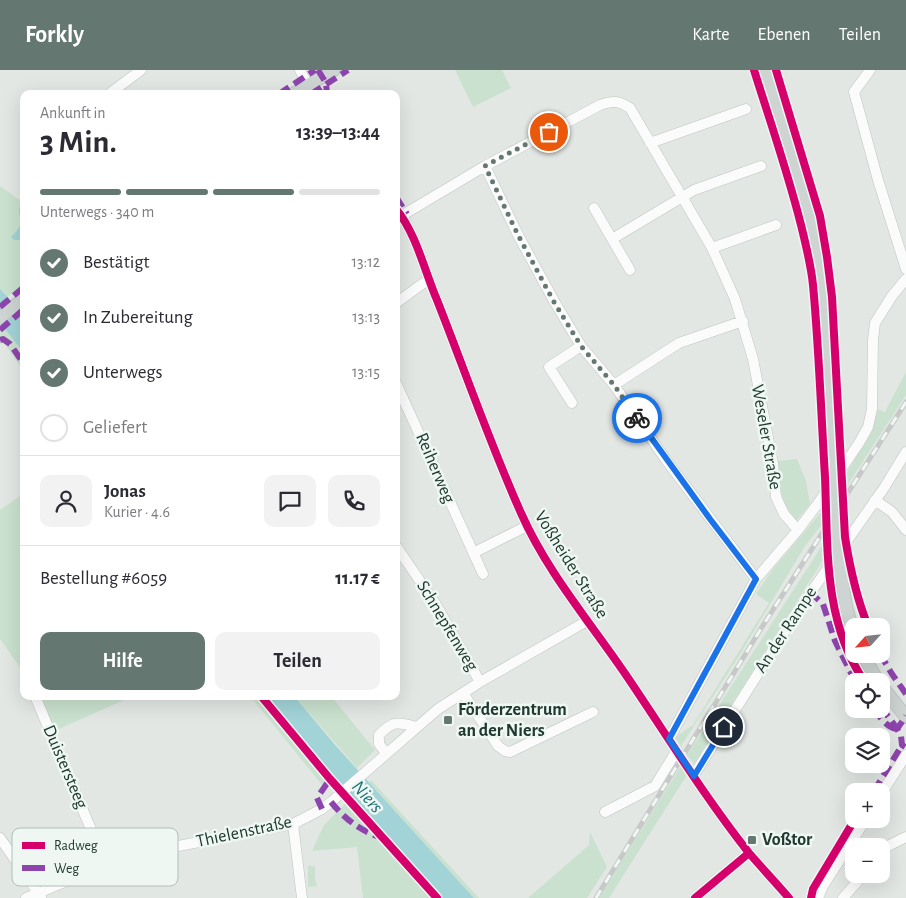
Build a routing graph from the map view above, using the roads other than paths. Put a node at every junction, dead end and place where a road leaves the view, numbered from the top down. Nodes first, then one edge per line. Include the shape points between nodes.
1 (141, 70) edge
2 (300, 70) edge
3 (334, 70) edge
4 (766, 70) edge
5 (870, 70) edge
6 (114, 90) edge
7 (310, 90) edge
8 (746, 109) dead end
9 (650, 143) junction
10 (485, 166) junction
11 (761, 166) dead end
12 (682, 197) junction
13 (594, 208) dead end
14 (400, 211) edge
15 (400, 214) edge
16 (776, 226) dead end
17 (612, 239) junction
18 (712, 248) junction
19 (906, 269) edge
20 (630, 270) dead end
21 (428, 279) junction
22 (906, 279) edge
23 (400, 300) edge
24 (20, 301) edge
25 (0, 318) edge
26 (743, 321) junction
27 (581, 346) junction
28 (614, 385) junction
29 (400, 391) edge
30 (572, 403) dead end
31 (906, 452) edge
32 (875, 500) junction
33 (528, 526) junction
34 (798, 530) junction
35 (906, 530) edge
36 (400, 552) edge
37 (473, 553) junction
38 (483, 574) dead end
39 (756, 579) junction
40 (849, 618) edge
41 (587, 621) junction
42 (480, 682) junction
43 (463, 692) junction
44 (890, 697) edge
45 (37, 700) edge
46 (593, 712) dead end
47 (906, 717) edge
48 (417, 727) junction
49 (669, 739) junction
50 (677, 750) junction
51 (906, 755) edge
52 (382, 756) junction
53 (694, 776) junction
54 (888, 783) edge
55 (605, 812) dead end
56 (293, 824) junction
57 (90, 828) edge
58 (860, 828) edge
59 (906, 837) edge
60 (0, 838) edge
61 (178, 846) edge
62 (890, 846) edge
63 (4, 851) edge
64 (750, 853) junction
65 (12, 861) edge
66 (856, 883) edge
67 (60, 886) edge
68 (40, 895) edge
69 (26, 898) edge
70 (302, 898) edge
71 (694, 898) edge
72 (789, 898) edge
73 (818, 898) edge
74 (843, 898) edge

1 - 6 street
2 - 7 street
3 - 7 main road
4 - 40 main road, bridge via 811,222 818,259 832,417 836,522
5 - 19 street via 854,92
8 - 9 street
9 - 10 street, Weseler Straße via 630,108 620,102 609,101
9 - 12 street, Weseler Straße
10 - 14 street
10 - 27 street via 518,235
11 - 12 street
12 - 17 street
12 - 18 street, Weseler Straße
13 - 17 street
15 - 21 street, Voßheider Straße
16 - 18 street
17 - 20 street
18 - 26 street, Weseler Straße
21 - 23 street
21 - 33 street, Voßheider Straße via 503,473
22 - 34 street via 876,323 872,349 872,409 868,427
24 - 25 main road
26 - 28 street via 679,343
26 - 34 street, Weseler Straße via 773,464 776,497 784,514
27 - 28 street
27 - 30 street via 549,367
28 - 39 street
29 - 37 street, Reiherweg
31 - 32 street, An der Rampe
32 - 35 street via 892,512
32 - 53 street, An der Rampe via 800,607
33 - 37 street
33 - 41 street, Voßheider Straße
34 - 39 street
36 - 42 street, Schnepfenweg via 435,603
37 - 38 street, Reiherweg
39 - 49 street
41 - 42 street, Thielenstraße
41 - 49 street, Voßheider Straße
42 - 43 street, Thielenstraße
43 - 46 street via 498,746 510,752
43 - 48 street, Thielenstraße
44 - 47 main road
45 - 57 street, Duistersteeg
48 - 52 street, Thielenstraße
48 - 52 street via 400,723 387,726 379,735
49 - 50 street, Voßheider Straße
50 - 53 street, Voßheider Straße
50 - 55 street via 655,786
51 - 54 street
52 - 56 street, Thielenstraße via 322,809
53 - 64 street, Voßheider Straße
56 - 61 street, Thielenstraße
56 - 70 street
58 - 73 street
59 - 62 street
60 - 63 street
63 - 65 street
64 - 71 street
64 - 72 street, Voßheider Straße
66 - 74 street
67 - 68 street, Thielenstraße
68 - 69 street, Thielenstraße

